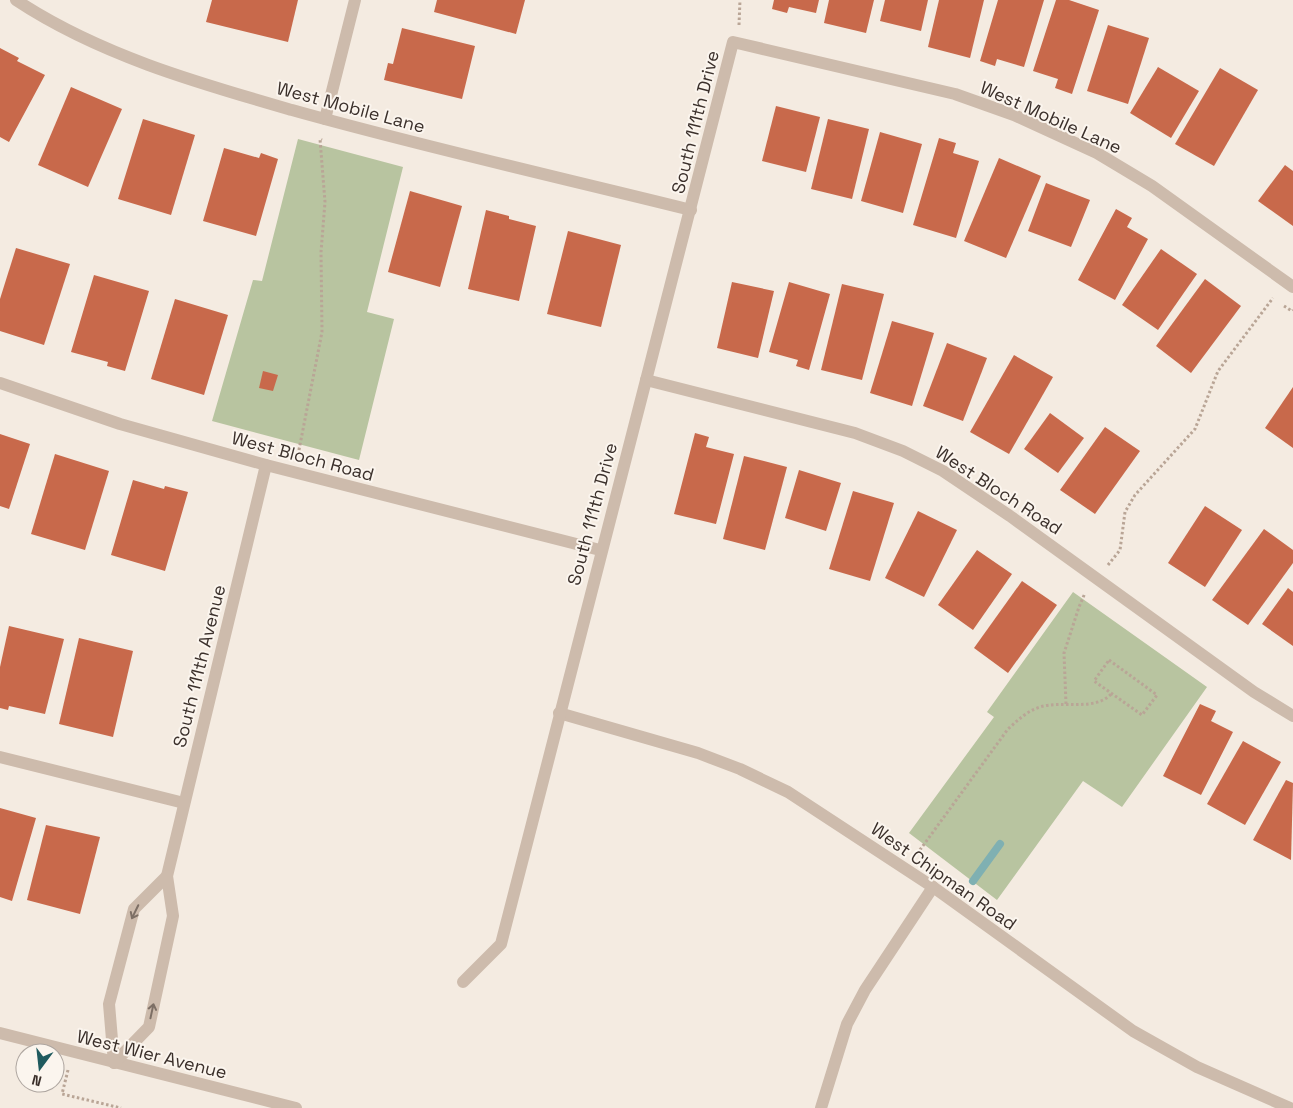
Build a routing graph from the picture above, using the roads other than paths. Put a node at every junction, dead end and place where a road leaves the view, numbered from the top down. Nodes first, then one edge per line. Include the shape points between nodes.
1 (16, 0) edge
2 (355, 0) edge
3 (733, 42) joint
4 (325, 119) junction
5 (691, 210) junction
6 (1293, 288) edge
7 (646, 380) junction
8 (0, 383) edge
9 (266, 465) junction
10 (600, 550) junction
11 (559, 712) junction
12 (1293, 716) edge
13 (0, 757) edge
14 (184, 803) junction
15 (167, 876) junction
16 (933, 887) junction
17 (463, 982) dead end
18 (0, 1033) edge
19 (114, 1063) junction
20 (296, 1108) edge
21 (821, 1108) edge
22 (1290, 1108) edge

1 - 4 street, West Mobile Lane via 41,16 192,81
2 - 4 street
3 - 5 street, South 111th Drive
3 - 6 street, West Mobile Lane via 955,94 1014,115 1097,153 1152,186
4 - 5 street, West Mobile Lane
5 - 7 street, South 111th Drive
7 - 10 street, South 111th Drive
7 - 12 street, West Bloch Road via 855,433 943,470 1254,692
8 - 9 street, West Bloch Road via 120,424
9 - 10 street, West Bloch Road
9 - 14 street, South 111th Avenue
10 - 11 street, South 111th Drive
11 - 16 street, West Chipman Road via 698,753 740,769 788,792
11 - 17 street, South 111th Drive via 501,944
13 - 14 street
14 - 15 street, South 111th Avenue
15 -> 19 street via 134,909 110,1004
19 -> 15 street, South 111th Avenue via 149,1027 173,916
16 - 21 street via 865,990 847,1024
16 - 22 street, West Chipman Road via 1133,1031 1197,1067
18 - 19 street, West Wier Avenue
19 - 20 street, West Wier Avenue

